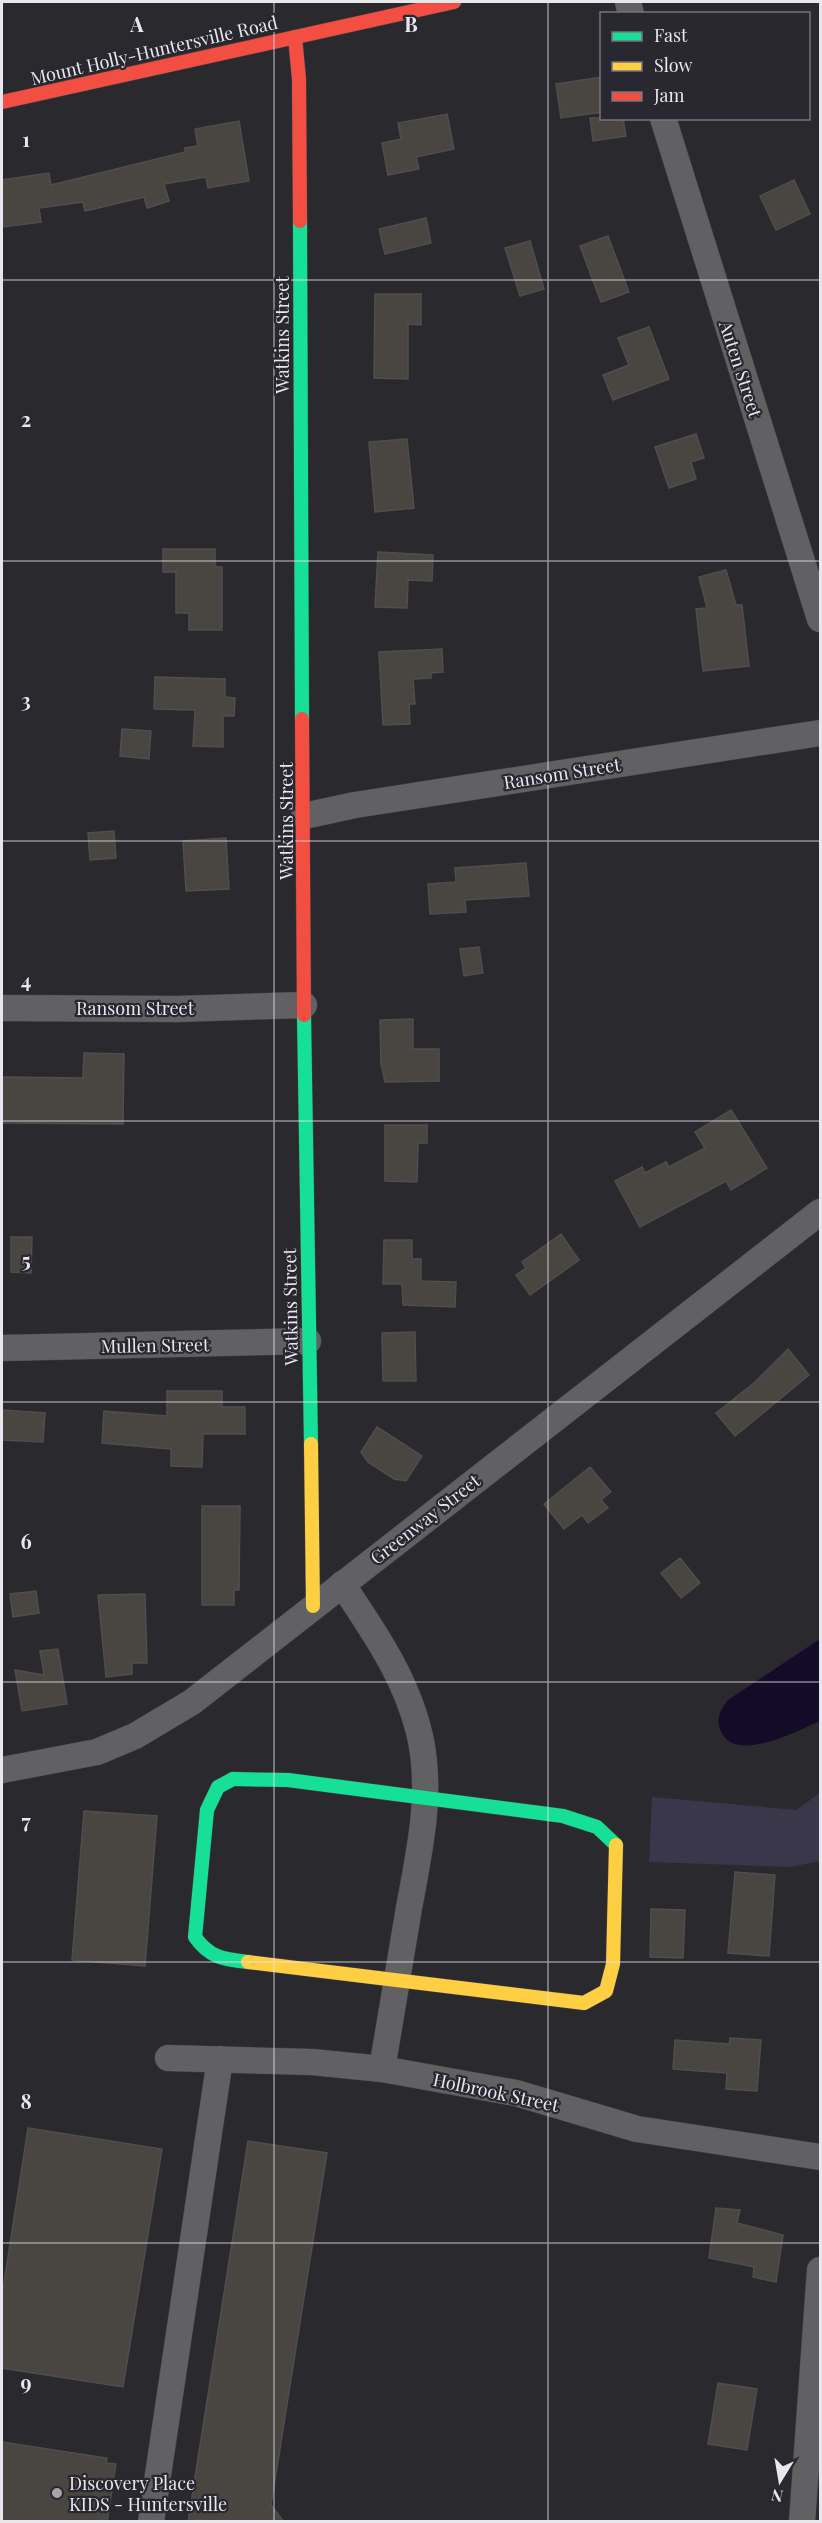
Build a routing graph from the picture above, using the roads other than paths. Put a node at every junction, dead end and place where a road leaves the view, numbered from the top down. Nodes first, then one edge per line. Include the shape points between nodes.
1 (454, 2) edge
2 (295, 37) junction
3 (2, 102) edge
4 (664, 120) edge
5 (820, 619) edge
6 (820, 733) edge
7 (304, 816) junction
8 (304, 1005) junction
9 (2, 1008) edge
10 (820, 1212) edge
11 (308, 1341) junction
12 (2, 1348) edge
13 (342, 1584) junction
14 (313, 1606) junction
15 (2, 1770) edge
16 (425, 1797) junction
17 (397, 1979) junction
18 (168, 2058) dead end
19 (220, 2059) junction
20 (382, 2069) junction
21 (820, 2157) edge
22 (820, 2270) edge
23 (151, 2522) edge
24 (802, 2522) edge

1 - 2 street, Mount Holly-Huntersville Road
2 - 3 street, Mount Holly-Huntersville Road
2 - 7 street, Watkins Street via 300,79
4 - 5 street, Auten Street
6 - 7 street, Ransom Street via 355,804
7 - 8 street, Watkins Street
8 - 9 street, Ransom Street
8 - 11 street, Watkins Street
10 - 13 street, Greenway Street
11 - 12 street, Mullen Street
11 - 14 street, Watkins Street
13 - 14 street, Greenway Street
13 - 16 street via 387,1650 407,1695 421,1740
14 - 15 street, Greenway Street via 192,1702 135,1736 81,1756
16 - 17 street
16 - 17 street via 563,1816 597,1827 617,1846 613,1964 606,1991 584,2003
16 - 17 street via 288,1780 232,1779 218,1787 207,1810 195,1938 206,1952 228,1960
17 - 20 street
18 - 19 street, Holbrook Street
19 - 20 street, Holbrook Street
19 - 23 street
20 - 21 street, Holbrook Street via 516,2094 638,2129
22 - 24 street

